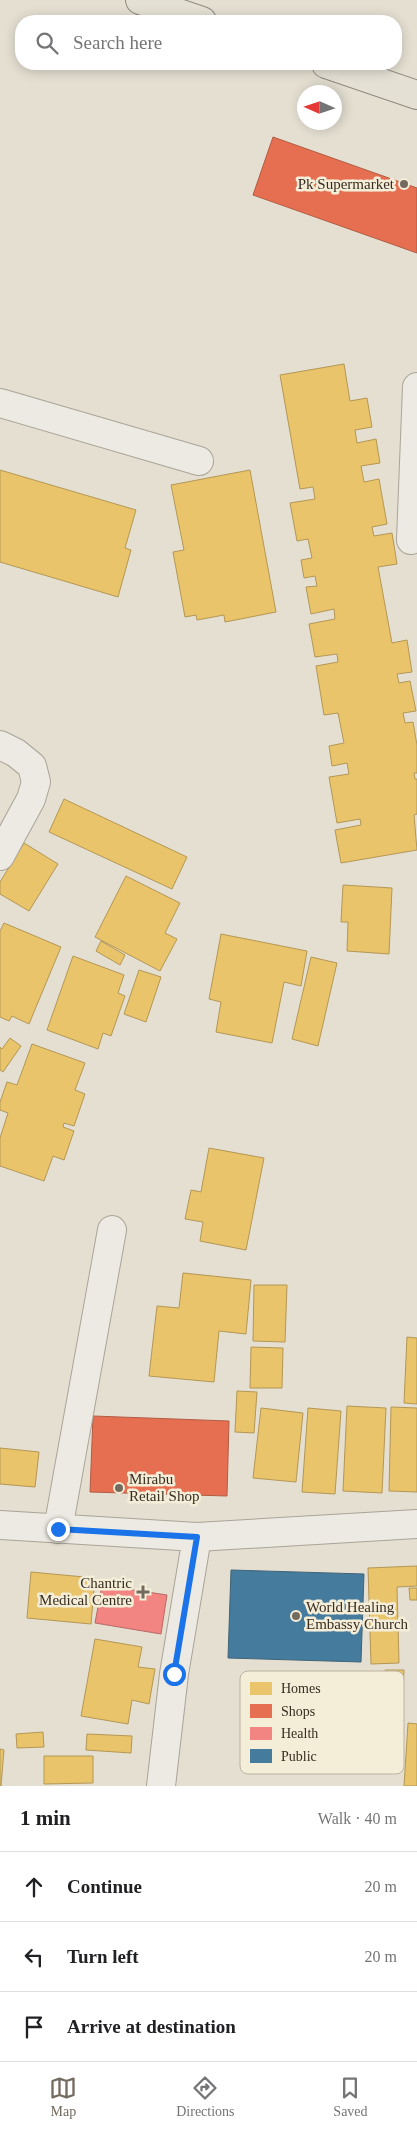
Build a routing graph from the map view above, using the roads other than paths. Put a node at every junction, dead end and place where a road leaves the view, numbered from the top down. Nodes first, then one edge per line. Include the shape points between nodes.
1 (148, 1) edge
2 (186, 15) edge
3 (344, 70) edge
4 (417, 95) edge
5 (417, 387) edge
6 (0, 402) edge
7 (199, 461) dead end
8 (411, 540) dead end
9 (0, 745) edge
10 (0, 856) edge
11 (112, 1230) dead end
12 (417, 1524) edge
13 (0, 1525) edge
14 (58, 1529) junction
15 (197, 1537) junction
16 (162, 1786) edge

1 - 2 main road
3 - 4 main road
5 - 8 street
6 - 7 street
9 - 10 street via 32,766 36,782 31,799
11 - 14 street
12 - 15 street
13 - 14 street
14 - 15 street
15 - 16 street via 174,1674

